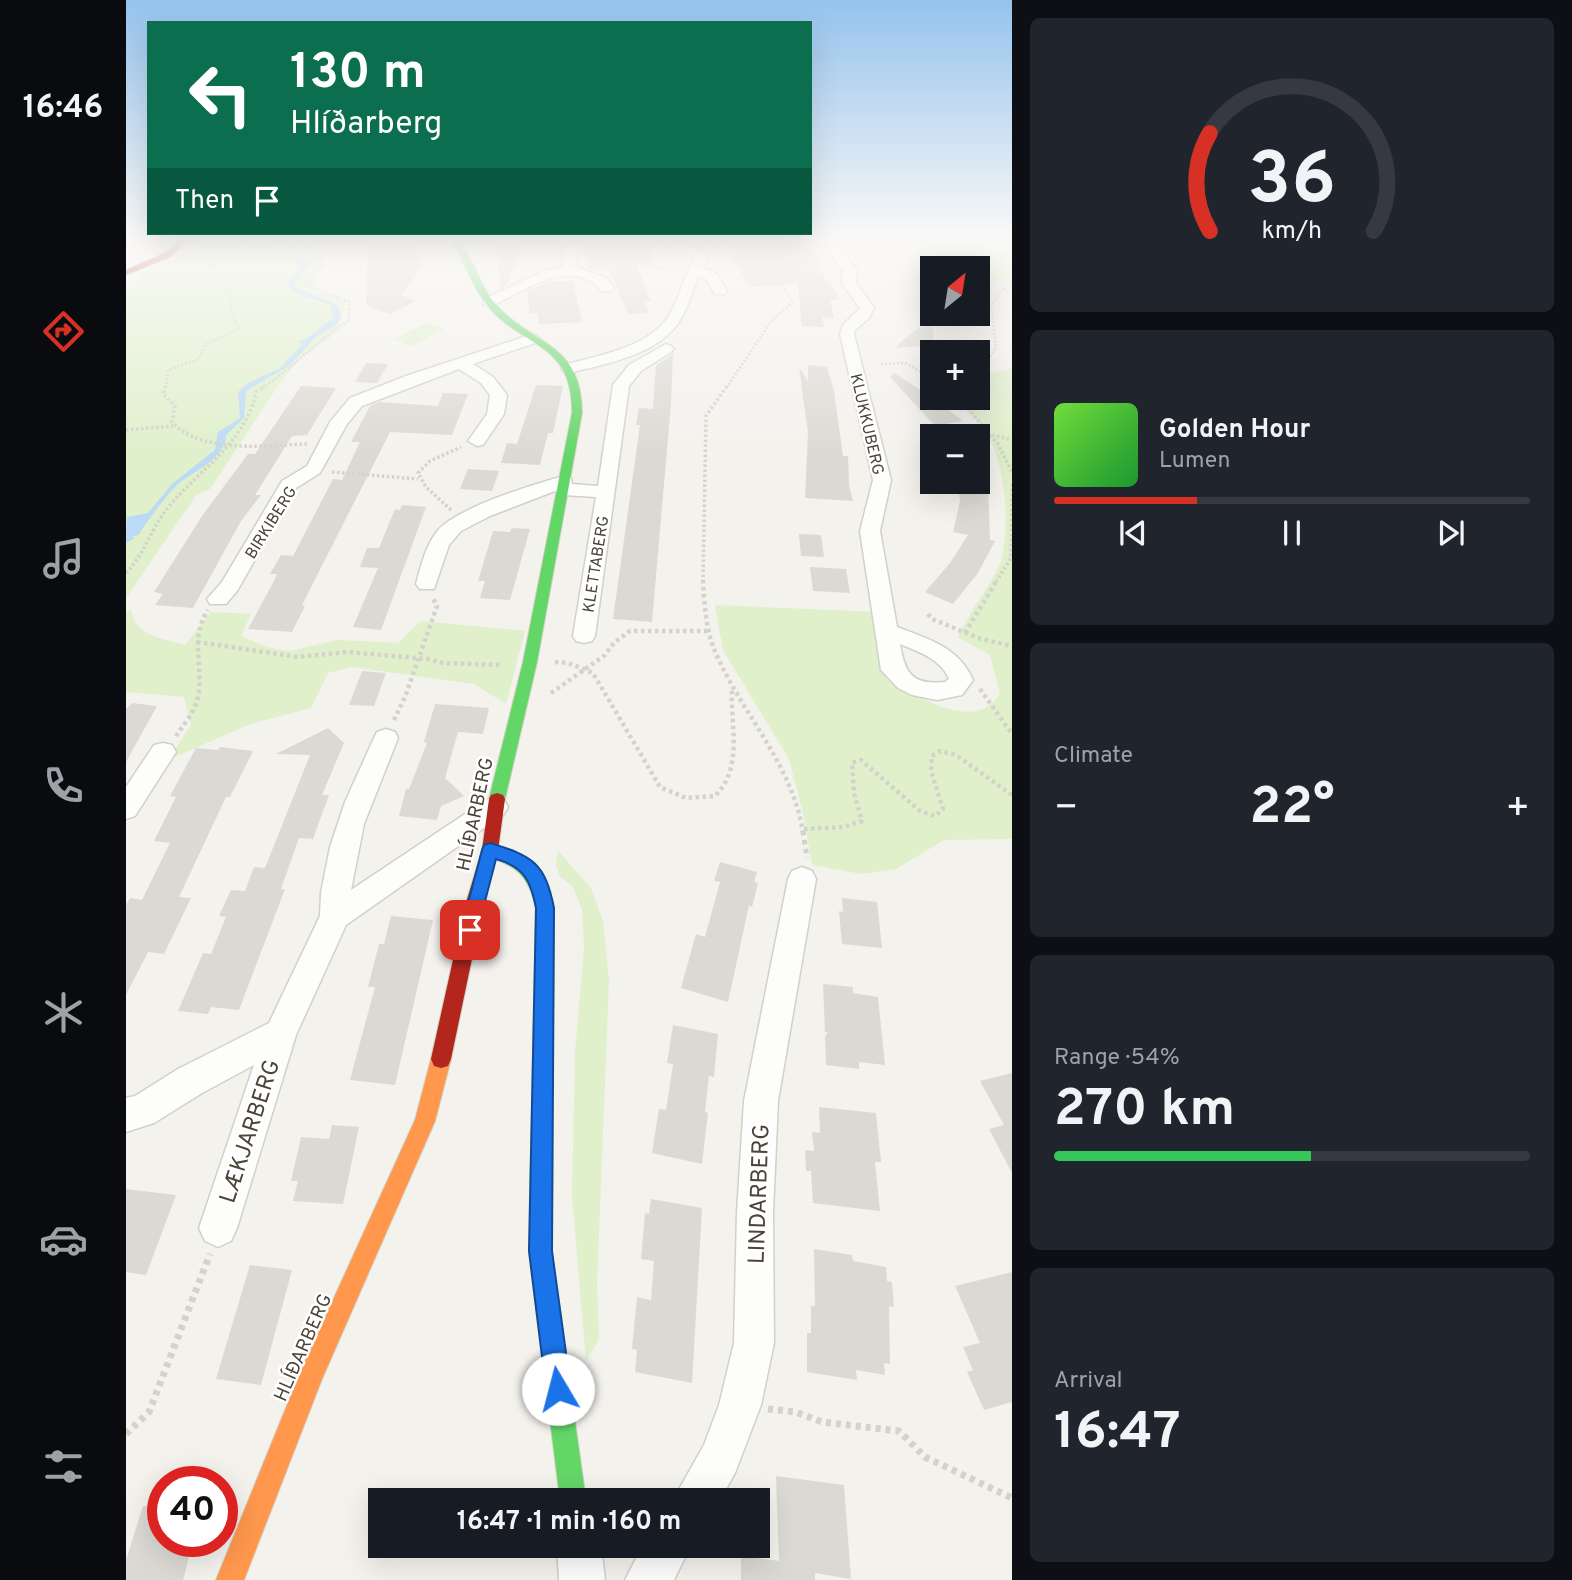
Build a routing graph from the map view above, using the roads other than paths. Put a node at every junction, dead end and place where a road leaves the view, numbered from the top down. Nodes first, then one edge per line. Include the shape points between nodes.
1 (499, 311) edge
2 (677, 311) edge
3 (866, 311) edge
4 (533, 339) junction
5 (666, 349) dead end
6 (461, 363) junction
7 (569, 368) junction
8 (477, 441) road end
9 (564, 486) junction
10 (606, 492) junction
11 (427, 584) road end
12 (218, 599) road end
13 (889, 632) junction
14 (584, 636) dead end
15 (386, 738) road end
16 (163, 752) road end
17 (495, 807) junction
18 (126, 809) edge
19 (490, 850) junction
20 (802, 879) road end
21 (335, 915) junction
22 (279, 1034) junction
23 (126, 1115) edge
24 (218, 1228) road end
25 (571, 1488) edge
26 (702, 1488) edge
27 (580, 1558) edge
28 (661, 1558) edge
29 (230, 1580) edge
30 (582, 1580) edge
31 (648, 1580) edge

1 - 4 street
2 - 7 street via 659,334 638,347
3 - 13 street, KLUKKUBERG via 847,334 882,480 870,531
4 - 6 street, BIRKIBERG
4 - 7 street
5 - 10 street, KLETTABERG via 635,368 621,385
6 - 8 street via 489,379 501,397
6 - 12 street, BIRKIBERG via 356,402 339,422 314,468 289,485
7 - 9 street, HLÍÐARBERG via 579,402
9 - 10 street, KLETTABERG
9 - 11 street via 466,520 446,534
9 - 17 street, HLÍÐARBERG via 530,662
10 - 14 street, KLETTABERG
13 - 13 street, KLUKKUBERG via 894,670 907,684 931,692 954,689 961,680 945,656
15 - 21 street, LÆKJARBERG via 365,780 343,852
16 - 18 street
17 - 19 street, HLÍÐARBERG
17 - 21 street
19 - 25 street via 518,858 540,881 545,908 540,1251
19 - 29 street, HLÍÐARBERG via 425,1122 312,1375
20 - 26 street, LINDARBERG via 761,1101 754,1343 740,1405 720,1458
21 - 22 street, LÆKJARBERG
22 - 23 street, LÆKJARBERG via 142,1111
22 - 24 street, LÆKJARBERG
27 - 30 street
28 - 31 street

